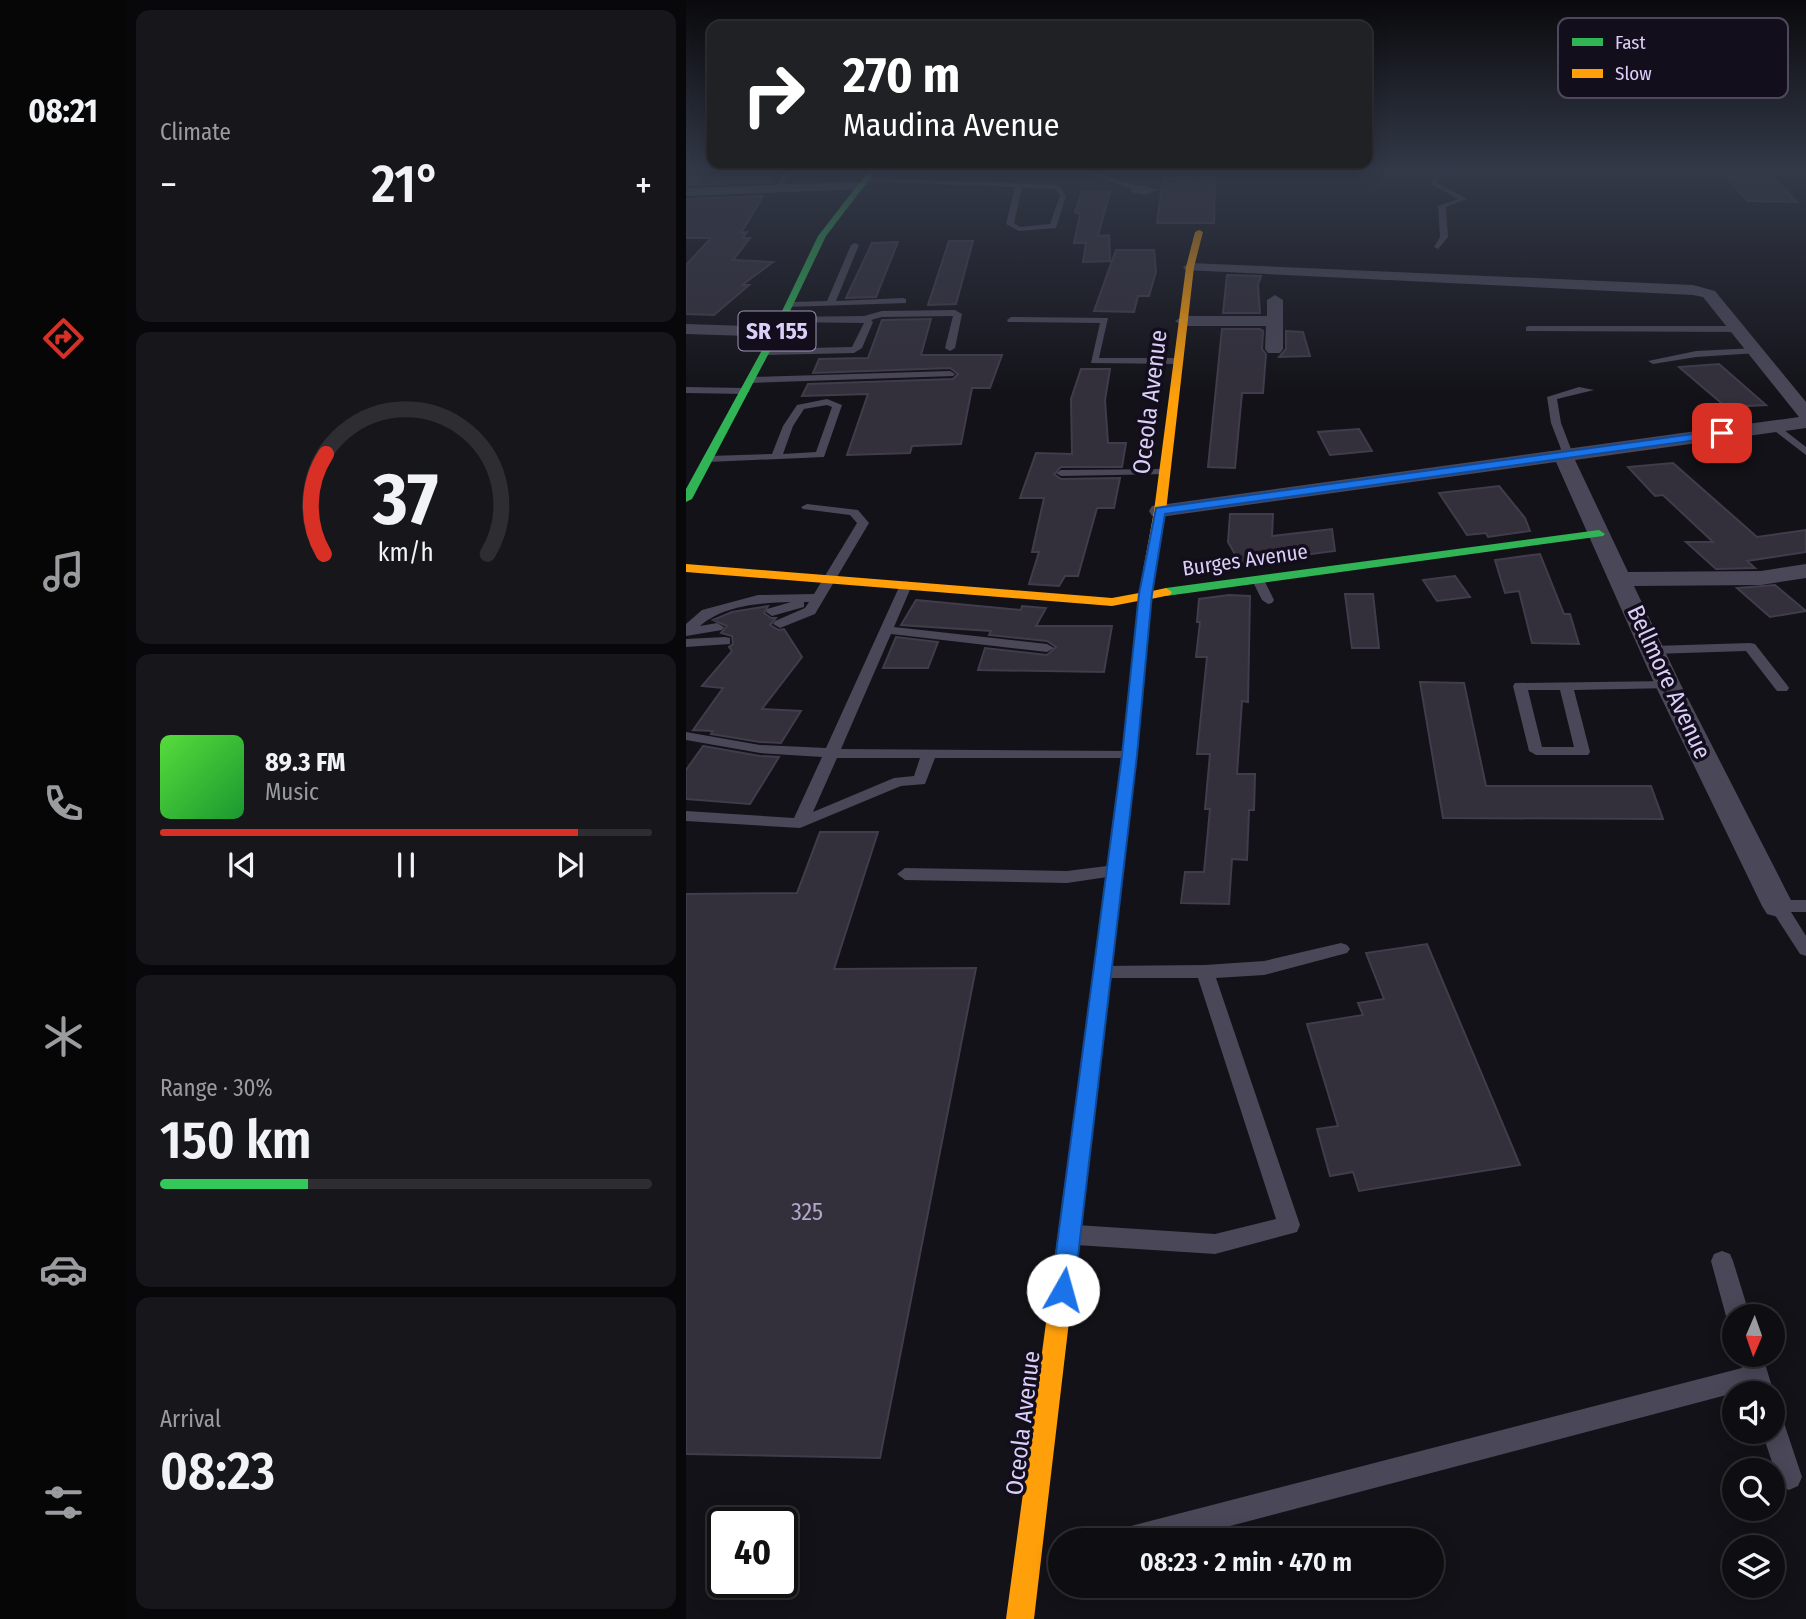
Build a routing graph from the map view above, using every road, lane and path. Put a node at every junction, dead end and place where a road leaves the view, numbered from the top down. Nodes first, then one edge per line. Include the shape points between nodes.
1 (818, 244) edge
2 (1196, 244) edge
3 (1440, 244) edge
4 (855, 245) dead end
5 (1438, 247) dead end
6 (1190, 267) junction
7 (1275, 300) dead end
8 (903, 301) dead end
9 (830, 304) junction
10 (864, 318) junction
11 (783, 319) junction
12 (1011, 320) dead end
13 (1183, 321) junction
14 (1275, 321) junction
15 (1529, 329) dead end
16 (1738, 329) junction
17 (686, 330) edge
18 (950, 348) dead end
19 (1274, 349) dead end
20 (1755, 351) junction
21 (766, 352) junction
22 (1177, 361) junction
23 (1653, 361) dead end
24 (950, 373) dead end
25 (748, 385) junction
26 (686, 390) edge
27 (1589, 390) dead end
28 (1806, 414) edge
29 (1806, 422) edge
30 (1775, 426) junction
31 (1806, 452) edge
32 (1563, 456) junction
33 (776, 457) junction
34 (708, 459) junction
35 (1164, 472) junction
36 (1061, 473) dead end
37 (692, 477) edge
38 (686, 499) edge
39 (807, 507) dead end
40 (1160, 511) junction
41 (1599, 534) junction
42 (686, 568) edge
43 (1806, 571) edge
44 (831, 578) junction
45 (1622, 579) junction
46 (1258, 580) junction
47 (906, 585) junction
48 (1145, 594) junction
49 (818, 598) junction
50 (1268, 600) dead end
51 (772, 612) dead end
52 (780, 624) dead end
53 (717, 627) dead end
54 (886, 630) junction
55 (686, 631) edge
56 (725, 640) dead end
57 (686, 643) edge
58 (1047, 648) dead end
59 (1653, 650) junction
60 (1668, 685) junction
61 (1566, 686) junction
62 (1782, 688) dead end
63 (686, 736) edge
64 (831, 753) junction
65 (929, 754) junction
66 (1129, 755) junction
67 (686, 816) edge
68 (800, 823) junction
69 (1115, 872) junction
70 (905, 874) dead end
71 (1778, 906) junction
72 (1806, 906) edge
73 (1341, 949) dead end
74 (1806, 950) edge
75 (1102, 971) junction
76 (1205, 972) junction
77 (1069, 1235) junction
78 (1722, 1261) dead end
79 (1735, 1304) edge
80 (1756, 1374) edge
81 (1779, 1444) edge
82 (1789, 1477) dead end
83 (1172, 1528) edge
84 (1020, 1619) edge

1 - 11 street, SR 155
2 - 6 street, Oceola Avenue
3 - 5 lane
4 - 9 lane
6 - 13 street, Oceola Avenue
6 - 16 street via 1693,290 1709,294
7 - 14 street
8 - 9 lane
9 - 11 lane
10 - 11 lane
10 - 18 lane via 956,313
10 - 21 lane via 869,322 854,350
11 - 17 street
11 - 21 street, SR 155
12 - 22 lane via 1105,320 1094,361
13 - 14 street
13 - 22 street, Oceola Avenue
14 - 19 street
15 - 16 lane
16 - 20 street
20 - 23 lane
20 - 28 street
21 - 25 street, SR 155
22 - 35 street, Oceola Avenue
24 - 25 lane
25 - 26 lane
25 - 34 street, SR 155
27 - 32 lane via 1552,397 1566,449
29 - 30 street
30 - 31 lane
30 - 32 street
32 - 40 street
32 - 41 street, Bellmore Avenue
33 - 33 lane via 820,455 837,405 815,402 801,407
33 - 34 lane
34 - 37 street, SR 155
35 - 36 lane
35 - 40 street, Oceola Avenue
37 - 38 street, SR 155
39 - 44 lane via 854,512 863,523
40 - 48 street, Oceola Avenue
41 - 45 street, Bellmore Avenue
41 - 46 street, Burges Avenue
42 - 44 street, Burges Avenue
43 - 45 street via 1750,579
44 - 47 street, Burges Avenue
44 - 49 lane
45 - 59 street, Bellmore Avenue
46 - 48 street, Burges Avenue
46 - 50 lane
47 - 48 street, Burges Avenue via 1112,602
47 - 54 lane
48 - 66 street, Oceola Avenue
49 - 51 lane
49 - 52 lane via 810,611
49 - 55 lane via 758,599 707,612
53 - 55 lane
54 - 58 lane
54 - 64 lane
56 - 57 lane
59 - 60 street, Bellmore Avenue
59 - 62 lane via 1750,647
60 - 61 lane
60 - 71 street, Bellmore Avenue
61 - 61 lane via 1520,686 1536,751 1583,752
63 - 64 lane via 760,749
64 - 65 lane
64 - 68 lane
65 - 66 lane
65 - 68 lane via 920,781 899,781
66 - 69 street, Oceola Avenue
67 - 68 lane
69 - 70 lane via 1067,877
69 - 75 street, Oceola Avenue
71 - 72 lane
71 - 74 lane
73 - 76 lane via 1265,968
75 - 76 lane
75 - 77 street, Oceola Avenue
76 - 77 lane via 1289,1226 1215,1244
77 - 84 street, Oceola Avenue via 1039,1560
78 - 79 lane
80 - 83 lane
81 - 82 lane

